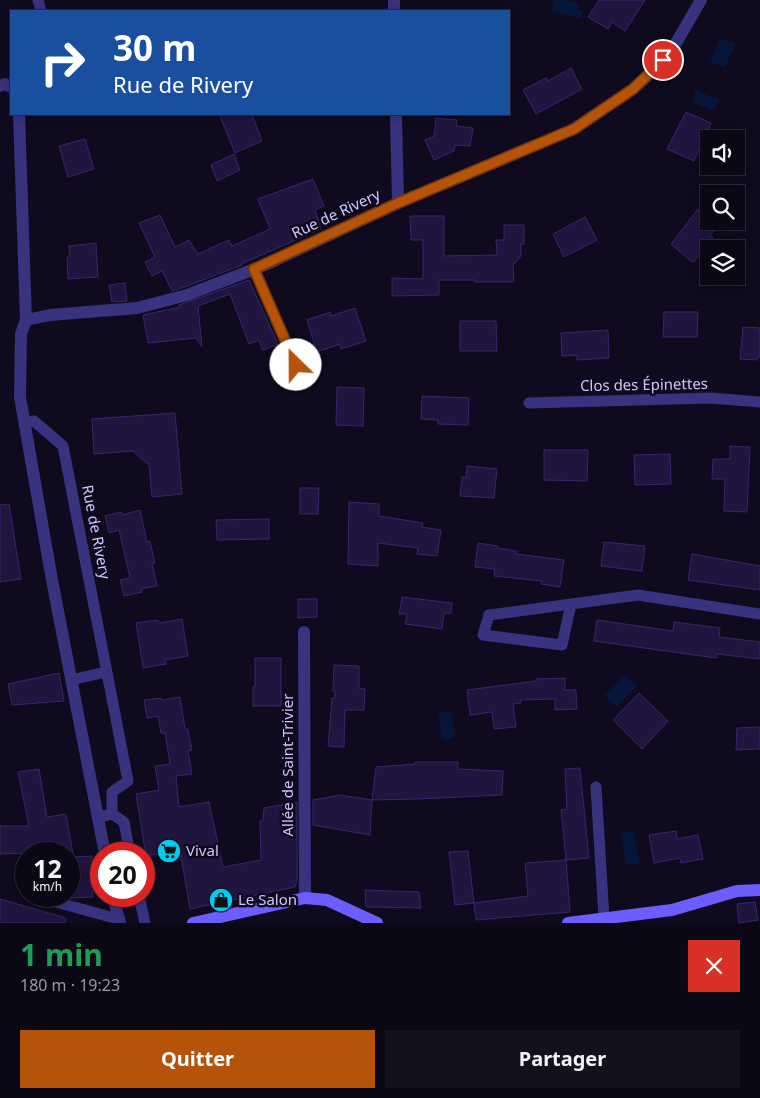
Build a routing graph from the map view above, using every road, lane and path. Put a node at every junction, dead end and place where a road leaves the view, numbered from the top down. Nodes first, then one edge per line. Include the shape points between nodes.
1 (701, 0) edge
2 (19, 115) edge
3 (396, 115) edge
4 (398, 203) junction
5 (254, 269) junction
6 (26, 320) junction
7 (296, 365) dead end
8 (760, 402) edge
9 (529, 403) dead end
10 (24, 422) junction
11 (91, 592) junction
12 (79, 595) dead end
13 (571, 604) junction
14 (760, 614) edge
15 (304, 632) dead end
16 (106, 672) junction
17 (71, 680) junction
18 (596, 786) dead end
19 (112, 814) junction
20 (98, 817) junction
21 (103, 842) edge
22 (128, 842) edge
23 (760, 890) edge
24 (305, 898) junction
25 (71, 907) edge
26 (116, 907) edge
27 (141, 907) edge
28 (604, 918) junction
29 (230, 919) edge
30 (119, 921) edge
31 (145, 923) edge
32 (193, 923) edge
33 (377, 923) edge
34 (568, 923) edge

1 - 4 street, Rue de Rivery via 672,50 633,89 606,109 574,129
2 - 6 street
3 - 4 street
4 - 5 street, Rue de Rivery
5 - 6 street, Rue de Rivery via 187,295 137,308
5 - 7 lane
6 - 10 street via 21,334 20,397
8 - 9 lane, Clos des Épinettes via 711,398
10 - 11 lane, Rue de Rivery via 34,421 62,446 63,478
10 - 17 street
11 - 12 lane
11 - 16 lane, Rue de Rivery
13 - 13 lane via 489,615 483,636 562,645
13 - 14 lane via 638,595
15 - 24 street, Allée de Saint-Trivier
16 - 17 lane
16 - 19 lane, Rue de Rivery via 128,781 112,792
17 - 20 street
18 - 28 lane
19 - 20 lane
19 - 22 lane via 124,822
20 - 21 street
23 - 28 main road via 737,891 672,910
24 - 29 main road
24 - 33 main road via 327,900
25 - 30 lane
26 - 30 street
27 - 31 lane
28 - 34 main road
29 - 32 main road

